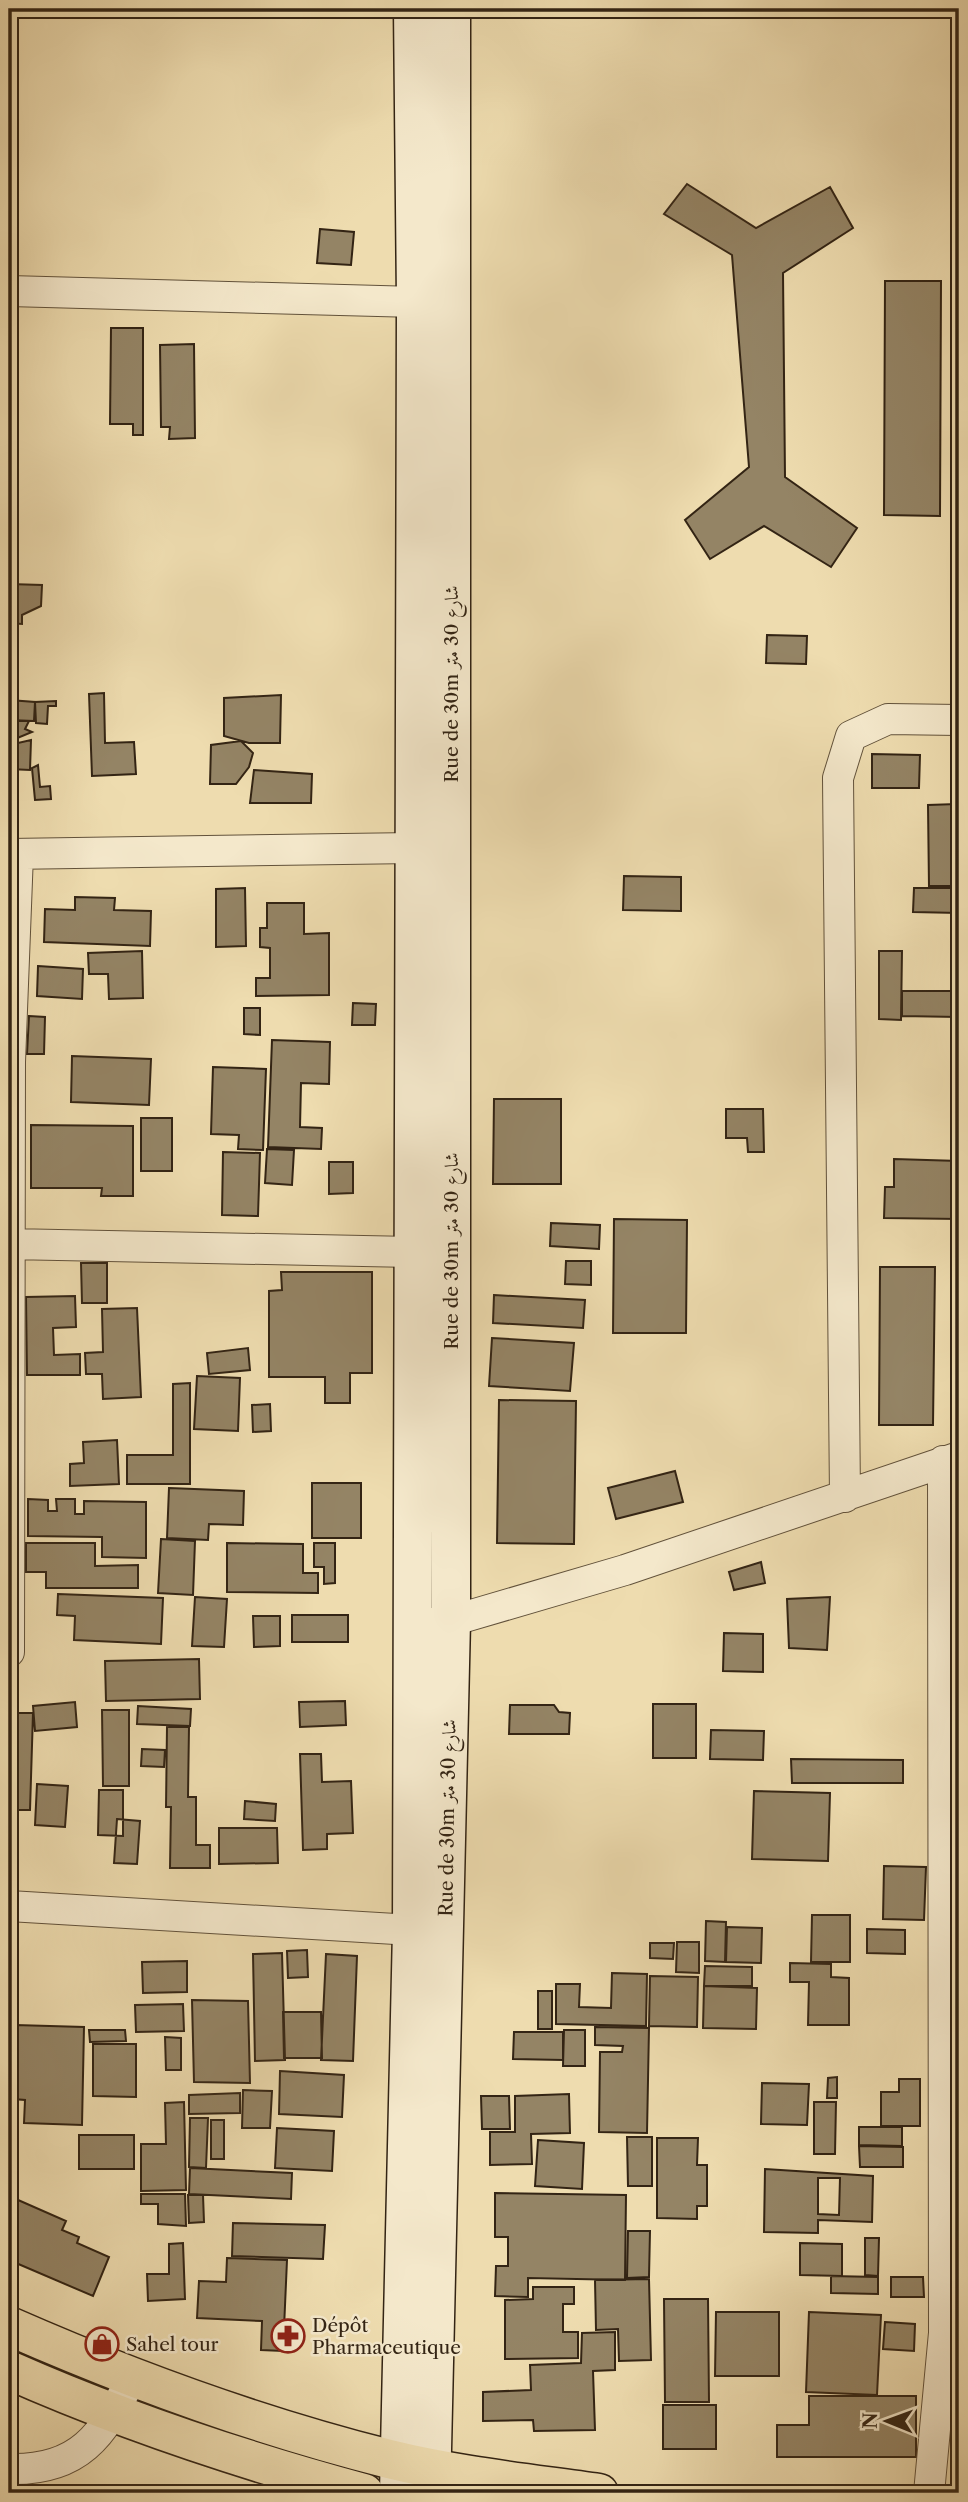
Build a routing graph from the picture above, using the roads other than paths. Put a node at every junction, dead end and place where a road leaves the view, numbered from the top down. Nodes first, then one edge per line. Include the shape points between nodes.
1 (413, 9) edge
2 (451, 9) edge
3 (9, 291) edge
4 (416, 302) junction
5 (959, 720) edge
6 (414, 848) junction
7 (13, 854) edge
8 (9, 1244) edge
9 (412, 1252) junction
10 (951, 1459) edge
11 (845, 1497) junction
12 (451, 1621) junction
13 (413, 1625) junction
14 (9, 1652) edge
15 (9, 1906) edge
16 (412, 1930) junction
17 (9, 2326) edge
18 (9, 2371) edge
19 (132, 2377) junction
20 (114, 2414) junction
21 (9, 2469) edge
22 (416, 2479) edge
23 (364, 2493) edge
24 (599, 2493) edge
25 (929, 2493) edge

1 - 4 street, Rue de 30m شارع 30 متر
2 - 12 street, Rue de 30m شارع 30 متر
3 - 4 street
4 - 6 street, Rue de 30m شارع 30 متر
5 - 11 street via 888,719 851,736 838,778
6 - 7 street
6 - 9 street, Rue de 30m شارع 30 متر
7 - 8 street
8 - 9 street
8 - 14 street
9 - 13 street, Rue de 30m شارع 30 متر
10 - 11 street
10 - 25 street via 944,2333
11 - 12 street via 625,1570
12 - 13 street
12 - 22 street, Rue de 30m شارع 30 متر
13 - 16 street, Rue de 30m شارع 30 متر
15 - 16 street
16 - 22 street, Rue de 30m شارع 30 متر
17 - 19 main road
18 - 20 main road
19 - 20 street
19 - 22 main road
20 - 21 street via 78,2454 40,2470
20 - 23 main road via 233,2457
22 - 24 main road

